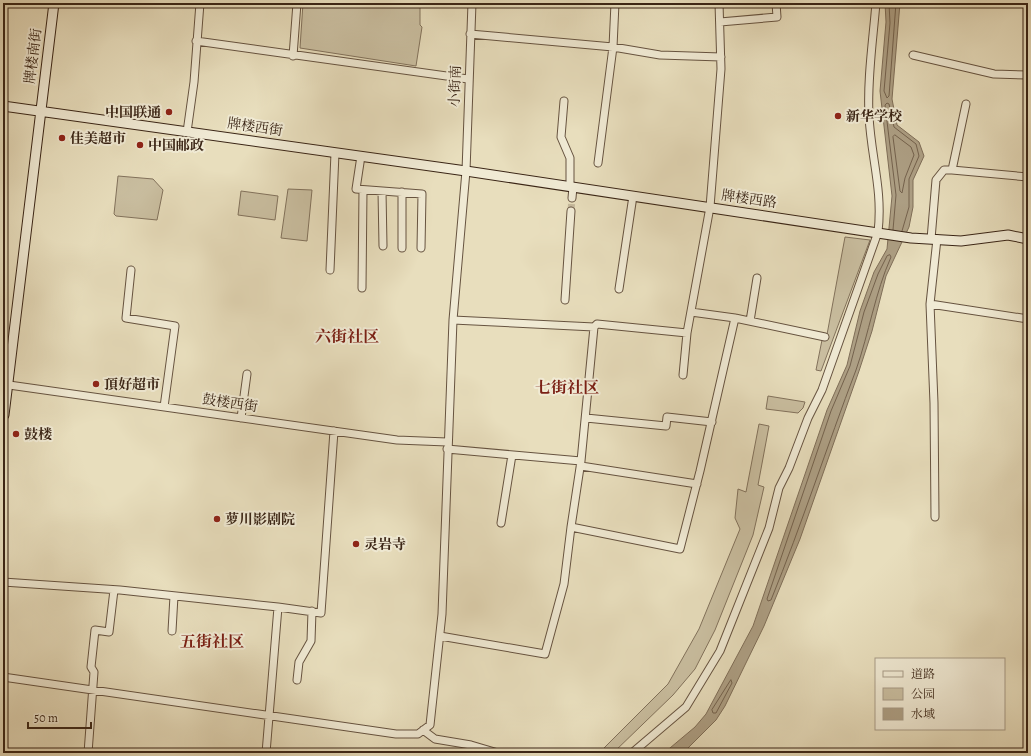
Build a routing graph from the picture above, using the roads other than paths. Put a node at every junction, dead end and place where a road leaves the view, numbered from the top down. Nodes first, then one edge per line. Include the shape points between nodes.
1 (54, 3) edge
2 (200, 3) edge
3 (297, 3) edge
4 (472, 3) edge
5 (615, 3) edge
6 (719, 3) edge
7 (776, 3) edge
8 (876, 3) edge
9 (720, 22) junction
10 (470, 34) junction
11 (196, 42) junction
12 (612, 47) junction
13 (913, 55) dead end
14 (293, 56) junction
15 (721, 57) junction
16 (1028, 75) edge
17 (468, 79) junction
18 (564, 101) dead end
19 (966, 104) dead end
20 (3, 106) edge
21 (40, 112) junction
22 (187, 132) junction
23 (335, 153) junction
24 (361, 156) junction
25 (598, 163) dead end
26 (952, 170) junction
27 (466, 171) junction
28 (1028, 177) edge
29 (572, 187) junction
30 (363, 190) junction
31 (382, 190) junction
32 (402, 192) junction
33 (633, 196) junction
34 (572, 198) tunnel mouth
35 (710, 207) junction
36 (571, 211) tunnel mouth
37 (880, 232) junction
38 (1028, 238) edge
39 (934, 239) junction
40 (383, 246) dead end
41 (402, 248) dead end
42 (421, 248) dead end
43 (131, 270) dead end
44 (330, 270) dead end
45 (757, 278) dead end
46 (362, 288) dead end
47 (619, 289) dead end
48 (565, 300) dead end
49 (930, 304) junction
50 (691, 312) junction
51 (735, 318) junction
52 (453, 320) junction
53 (1028, 320) edge
54 (750, 321) junction
55 (594, 327) junction
56 (687, 333) junction
57 (825, 337) dead end
58 (247, 374) dead end
59 (683, 375) dead end
60 (6, 385) edge
61 (164, 407) junction
62 (4, 415) edge
63 (241, 418) junction
64 (586, 418) junction
65 (712, 422) junction
66 (334, 431) junction
67 (447, 446) junction
68 (512, 455) junction
69 (581, 464) junction
70 (697, 484) junction
71 (935, 517) dead end
72 (501, 523) dead end
73 (571, 527) junction
74 (3, 582) edge
75 (114, 590) junction
76 (174, 596) junction
77 (278, 607) junction
78 (312, 611) junction
79 (172, 631) dead end
80 (440, 636) junction
81 (3, 677) edge
82 (296, 680) dead end
83 (92, 690) junction
84 (268, 715) junction
85 (423, 730) junction
86 (88, 753) edge
87 (266, 753) edge
88 (498, 753) edge
89 (632, 753) edge

1 - 21 main road, 牌楼南街
2 - 11 street
3 - 14 street
4 - 10 street, 小街南
5 - 12 street
6 - 9 street
7 - 9 street via 777,17
8 - 37 street via 869,116 879,184
9 - 15 street
10 - 12 street
10 - 17 street, 小街南
11 - 14 street
11 - 22 street
12 - 15 street via 660,55
12 - 25 street
13 - 16 street via 994,74
14 - 17 street
15 - 35 street
17 - 27 street, 小街南
18 - 29 street via 561,137 570,158
19 - 26 street
20 - 21 main road, 牌楼西街
21 - 22 main road, 牌楼西街
21 - 60 main road, 牌楼南街
22 - 23 main road, 牌楼西街
23 - 24 main road, 牌楼西街
23 - 44 street
24 - 27 main road, 牌楼西街
24 - 30 street via 356,189
26 - 28 street
26 - 39 street via 944,170 936,180
27 - 29 main road, 牌楼西路
27 - 52 street, 小街南
29 - 33 main road, 牌楼西路
29 - 34 street
30 - 31 street
30 - 46 street
31 - 32 street
31 - 40 street
32 - 41 street
32 - 42 street via 422,194
33 - 35 main road, 牌楼西路
33 - 47 street
35 - 37 main road, 牌楼西路
35 - 50 street
36 - 48 street
37 - 39 main road, 牌楼西路
37 - 89 street via 822,390 779,488 769,528 720,651 686,707
38 - 39 main road, 牌楼西路 via 1008,235 961,241
39 - 49 street
43 - 61 street via 126,318 175,326
45 - 54 street
49 - 53 street
49 - 71 street
50 - 51 street
50 - 56 street
51 - 54 street
51 - 65 street
52 - 55 street
52 - 67 street, 小街南
54 - 57 street
55 - 56 street via 597,324
55 - 64 street
56 - 59 street
58 - 63 street
60 - 61 street, 鼓楼西街
60 - 62 main road, 牌楼南街
61 - 63 street, 鼓楼西街
63 - 66 street, 鼓楼西街
64 - 65 street via 666,426 667,417
64 - 69 street
65 - 70 street
66 - 67 street, 鼓楼西街
66 - 78 street via 321,612
67 - 68 street, 鼓楼西街
67 - 80 street, 小街南
68 - 69 street, 鼓楼西街
68 - 72 street
69 - 70 street, 鼓楼西街
69 - 73 street
70 - 73 street via 680,549
73 - 80 street via 564,584 545,654
74 - 75 street
75 - 76 street
75 - 83 street via 109,632 95,630 91,668 94,672
76 - 77 street
76 - 79 street
77 - 78 street
77 - 84 street
78 - 82 street via 310,641 299,662
80 - 85 street, 小街南 via 430,725
81 - 83 street
83 - 84 street
83 - 86 street
84 - 85 street via 396,734 418,734
84 - 87 street
85 - 88 street via 435,739 471,744

